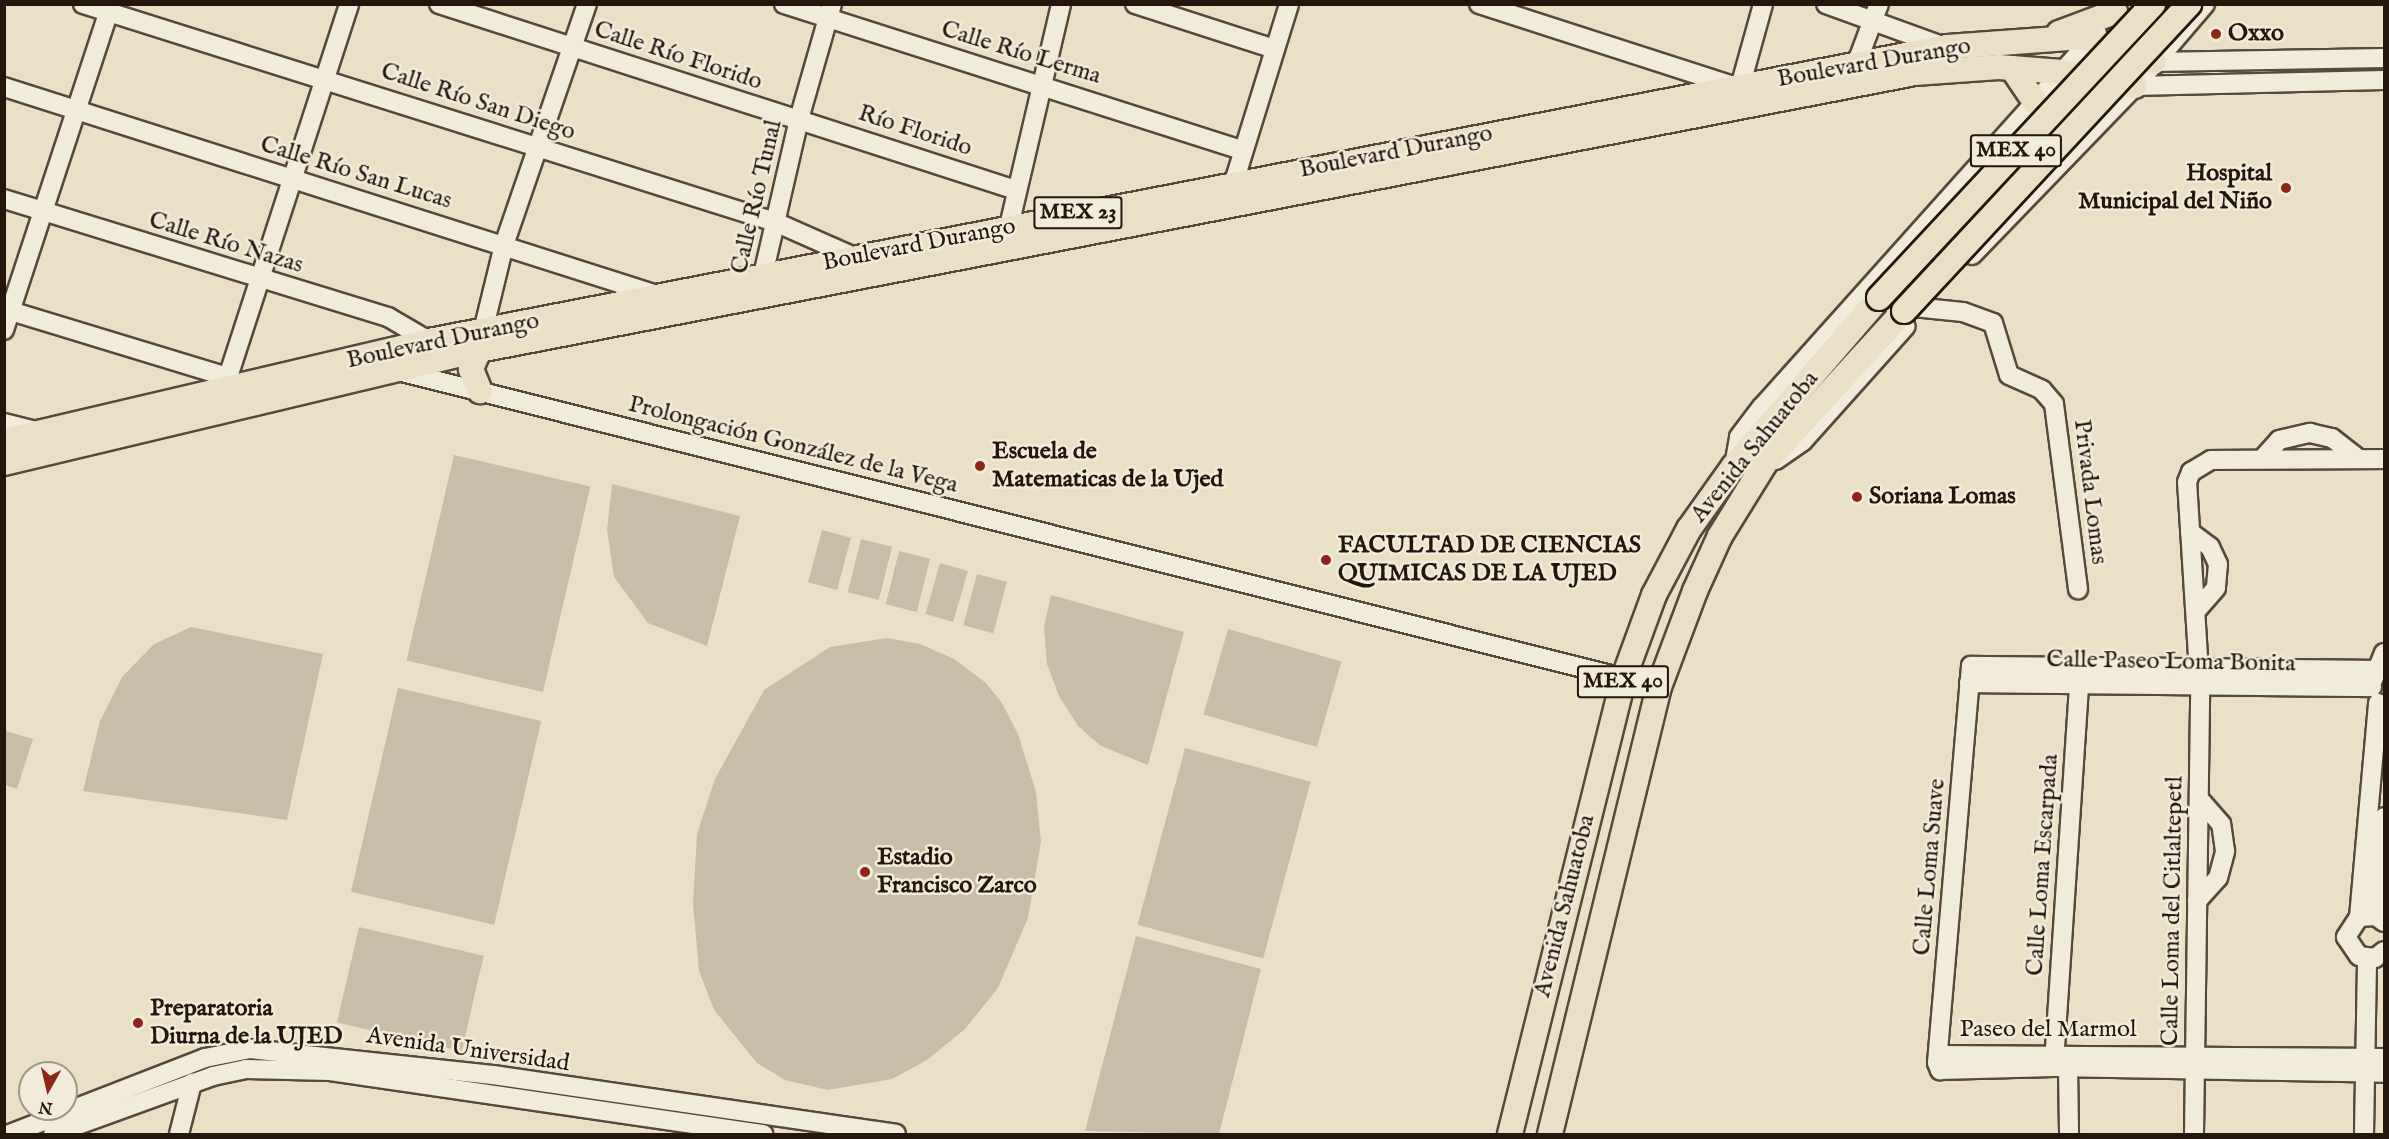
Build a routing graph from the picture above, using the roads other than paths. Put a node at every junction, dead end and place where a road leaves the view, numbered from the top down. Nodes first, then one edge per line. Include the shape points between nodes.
1 (84, 4) edge
2 (349, 4) edge
3 (439, 4) edge
4 (587, 4) edge
5 (784, 4) edge
6 (1061, 4) edge
7 (1135, 4) edge
8 (1289, 4) edge
9 (1479, 4) edge
10 (1763, 4) edge
11 (1826, 4) edge
12 (2153, 4) edge
13 (2205, 4) edge
14 (2125, 7) edge
15 (110, 9) edge
16 (830, 11) edge
17 (1523, 11) edge
18 (1876, 12) edge
19 (2188, 15) edge
20 (2051, 37) junction
21 (2093, 38) junction
22 (572, 47) junction
23 (1947, 47) junction
24 (1274, 49) junction
25 (2385, 58) edge
26 (2325, 59) junction
27 (2154, 62) junction
28 (2012, 68) junction
29 (2062, 72) junction
30 (1852, 76) junction
31 (325, 79) junction
32 (2385, 80) edge
33 (2326, 81) junction
34 (1041, 84) junction
35 (2134, 86) junction
36 (4, 87) edge
37 (1736, 99) junction
38 (2030, 108) junction
39 (76, 111) junction
40 (799, 118) junction
41 (538, 147) junction
42 (1242, 150) junction
43 (2060, 163) junction
44 (293, 178) junction
45 (1016, 190) junction
46 (1230, 194) junction
47 (4, 199) edge
48 (44, 211) junction
49 (775, 222) junction
50 (1006, 239) junction
51 (504, 245) junction
52 (854, 257) junction
53 (260, 281) junction
54 (761, 286) junction
55 (1876, 291) junction
56 (658, 295) junction
57 (693, 308) junction
58 (8, 309) edge
59 (1913, 309) junction
60 (4, 330) edge
61 (429, 341) junction
62 (481, 341) junction
63 (383, 363) junction
64 (231, 391) junction
65 (480, 391) junction
66 (4, 423) edge
67 (42, 433) junction
68 (4, 441) edge
69 (65, 448) junction
70 (2356, 457) junction
71 (2263, 458) junction
72 (2385, 459) edge
73 (4, 463) edge
74 (2078, 589) dead end
75 (2385, 652) edge
76 (2080, 667) junction
77 (2200, 668) junction
78 (1971, 674) junction
79 (1624, 677) junction
80 (2080, 686) junction
81 (1659, 687) junction
82 (2200, 688) junction
83 (2377, 691) edge
84 (2200, 800) junction
85 (2377, 804) edge
86 (2385, 817) edge
87 (2197, 901) junction
88 (2373, 918) edge
89 (2385, 951) edge
90 (2367, 958) junction
91 (2385, 1058) edge
92 (1939, 1062) joint
93 (2059, 1062) junction
94 (2194, 1063) junction
95 (2364, 1065) junction
96 (2385, 1073) edge
97 (192, 1083) junction
98 (61, 1133) edge
99 (872, 1133) edge
100 (10, 1134) edge
101 (179, 1134) edge
102 (763, 1134) edge
103 (896, 1134) edge
104 (1510, 1134) edge
105 (1550, 1134) edge
106 (2069, 1134) edge
107 (2194, 1134) edge
108 (2364, 1134) edge

1 - 15 street, Calle Río San Diego
2 - 31 street
3 - 22 street, Calle Río Florido
4 - 22 street
5 - 16 street, Calle Río Lerma
6 - 34 street
7 - 24 street
8 - 24 street
9 - 17 street
10 - 37 street
11 - 18 street
12 - 55 main road, Avenida Sahuatoba / MEX 40, bridge
13 - 19 street
14 - 19 street via 2152,20
14 - 20 main road
14 - 21 street
15 - 31 street, Calle Río San Diego
15 - 39 street
16 - 34 street, Calle Río Lerma
16 - 40 street, Calle Río Tunal
17 - 37 street
18 - 23 street
18 - 30 street
19 - 27 street
19 - 59 main road, Avenida Sahuatoba / MEX 40, bridge
20 - 21 main road, Boulevard Durango / MEX 23
20 - 23 main road, Boulevard Durango / MEX 23
21 - 27 main road, Boulevard Durango / MEX 23
21 - 29 street
22 - 40 street, Calle Río Florido
22 - 41 street
23 - 30 main road, Boulevard Durango / MEX 23
24 - 42 street
25 - 26 street
26 - 27 street
26 - 33 street
27 - 35 street
28 - 29 main road, Boulevard Durango / MEX 23
28 - 30 main road, Boulevard Durango / MEX 23
28 - 38 main road
29 - 35 main road, Boulevard Durango / MEX 23
29 - 38 street
30 - 37 main road, Boulevard Durango / MEX 23
31 - 41 street, Calle Río San Diego
31 - 44 street
32 - 33 street
33 - 35 street
34 - 42 street, Calle Río Lerma
34 - 45 street
35 - 43 street
36 - 39 street, Calle Río San Lucas
37 - 46 main road, Boulevard Durango / MEX 23
38 - 43 street via 2057,135
38 - 55 street
39 - 44 street, Calle Río San Lucas
39 - 48 street
40 - 45 street, Río Florido
40 - 49 street, Calle Río Tunal
41 - 49 street, Calle Río San Diego
41 - 51 street
42 - 46 street
43 - 59 street
44 - 51 street, Calle Río San Lucas
44 - 53 street
45 - 50 street
46 - 50 main road, Boulevard Durango / MEX 23
47 - 48 street, Calle Río Nazas
48 - 53 street, Calle Río Nazas
48 - 58 street
49 - 52 street, Calle Río San Diego
49 - 54 street, Calle Río Tunal
50 - 52 main road, Boulevard Durango / MEX 23
50 - 54 main road, Boulevard Durango / MEX 23
51 - 56 street, Calle Río San Lucas
51 - 62 street
52 - 54 main road, Boulevard Durango / MEX 23
53 - 61 street, Calle Río Nazas via 388,317
53 - 64 street
54 - 56 main road, Boulevard Durango / MEX 23
54 - 57 main road, Boulevard Durango / MEX 23
55 - 59 street via 1894,305
55 - 79 main road, Avenida Sahuatoba / MEX 40 via 1734,466 1689,529 1654,595
56 - 57 street, Calle Río San Lucas
56 - 62 main road, Boulevard Durango / MEX 23
57 - 62 main road, Boulevard Durango / MEX 23
58 - 60 street
58 - 64 street
59 - 74 street, Privada Lomas via 1963,312 1993,323 2002,340 2008,375 2042,390 2054,404
59 - 81 main road, Avenida Sahuatoba / MEX 40 via 1765,463 1720,536
61 - 62 main road, Boulevard Durango / MEX 23
61 - 63 main road, Boulevard Durango / MEX 23
62 - 63 main road, Boulevard Durango / MEX 23
62 - 65 main road via 471,369
63 - 64 main road, Boulevard Durango / MEX 23
63 - 65 street, Prolongación González de la Vega
64 - 67 main road, Boulevard Durango / MEX 23
64 - 69 main road, Boulevard Durango / MEX 23
65 - 79 street, Prolongación González de la Vega
66 - 67 street
67 - 68 main road, Boulevard Durango / MEX 23
67 - 69 street
69 - 73 main road, Boulevard Durango / MEX 23
70 - 71 street, Calle Loma del Citlaltepetl
70 - 71 street via 2332,438 2310,433 2279,440
70 - 72 street, Calle Loma del Citlaltepetl
71 - 77 street, Calle Loma del Citlaltepetl via 2211,460 2191,472 2186,496
75 - 83 street
76 - 77 street, Calle Paseo Loma Bonita
76 - 78 street, Calle Paseo Loma Bonita
76 - 80 street, Calle Loma Escarpada
77 - 82 street, Calle Loma del Citlaltepetl
77 - 83 street, Calle Paseo Loma Bonita
78 - 80 street, Calle Paseo Loma Bonita
78 - 92 street, Calle Loma Suave
79 - 81 street, Prolongación González de la Vega
79 - 104 main road, Avenida Sahuatoba / MEX 40
80 - 82 street, Calle Paseo Loma Bonita
80 - 93 street, Calle Loma Escarpada
81 - 105 main road, Avenida Sahuatoba / MEX 40
82 - 83 street, Calle Paseo Loma Bonita
82 - 84 street, Calle Loma del Citlaltepetl
83 - 85 street
84 - 87 street, Calle Loma del Citlaltepetl
84 - 87 street via 2221,824 2225,851 2218,878
85 - 88 street
86 - 88 street
87 - 94 street, Calle Loma del Citlaltepetl
88 - 90 street via 2346,936 2352,951
89 - 90 street
90 - 95 street
91 - 95 street
92 - 93 street, Paseo del Marmol
93 - 94 street, Paseo del Marmol
93 - 106 street, Calle Loma Escarpada
94 - 95 street, Paseo del Marmol
94 - 107 street, Calle Loma del Citlaltepetl
95 - 96 street
95 - 108 street
97 - 98 street, Avenida Universidad
97 - 101 street
97 - 102 street, Avenida Universidad via 246,1069 330,1071
99 - 100 street, Avenida Universidad via 493,1076 250,1049 205,1058
99 - 103 street, Avenida Universidad

